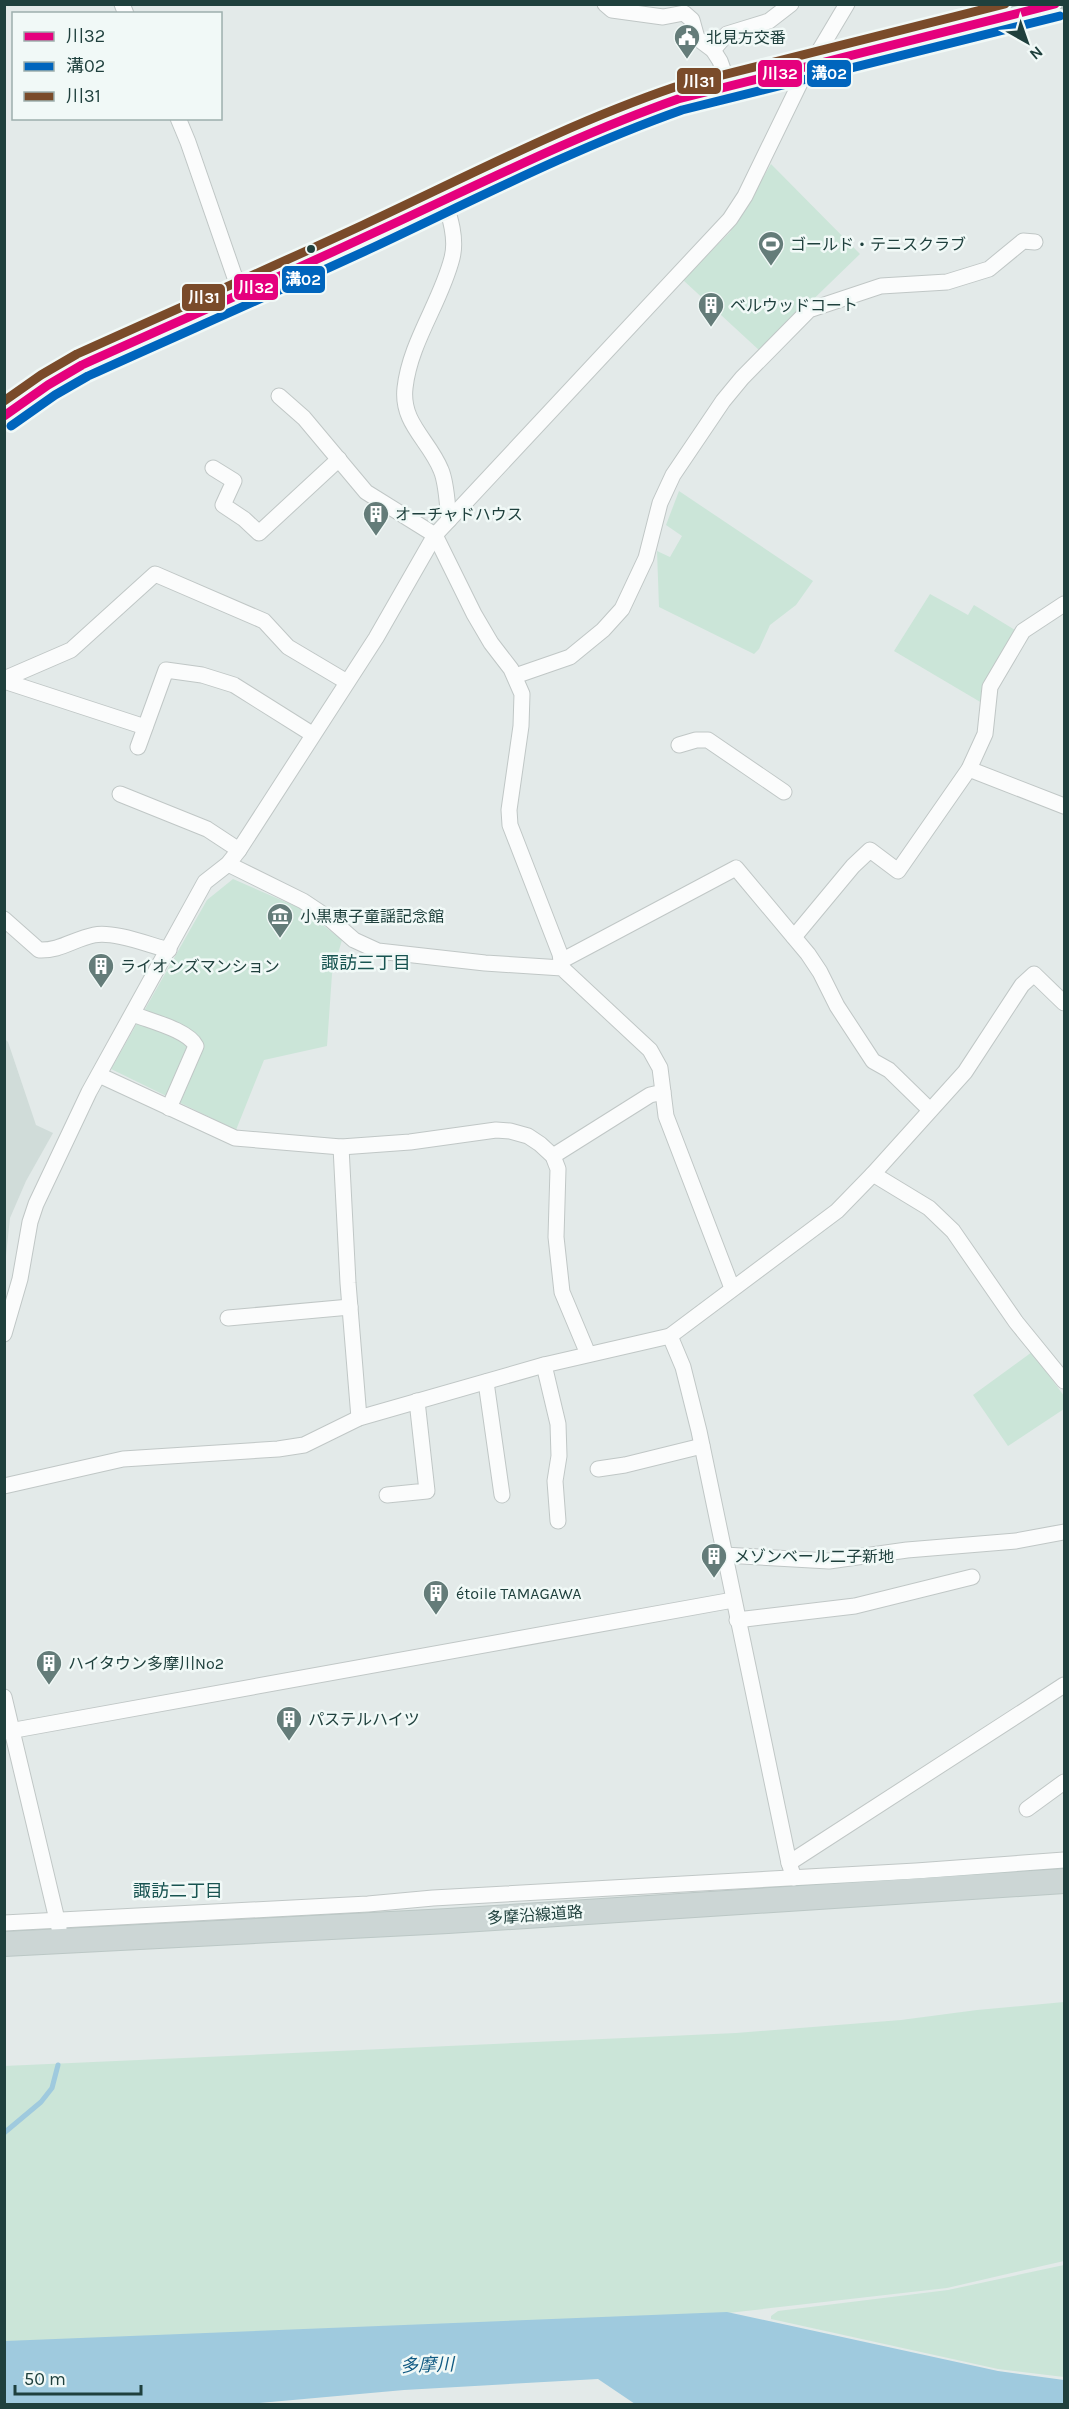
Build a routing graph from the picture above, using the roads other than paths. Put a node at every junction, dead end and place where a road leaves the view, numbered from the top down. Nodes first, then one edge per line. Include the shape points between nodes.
1 (606, 4) edge
2 (791, 4) edge
3 (847, 4) edge
4 (1039, 7) edge
5 (713, 50) junction
6 (813, 64) junction
7 (729, 86) junction
8 (179, 120) edge
9 (444, 199) junction
10 (1035, 242) dead end
11 (241, 295) junction
12 (279, 396) dead end
13 (4, 416) edge
14 (339, 459) junction
15 (213, 468) dead end
16 (449, 520) junction
17 (435, 535) junction
18 (1062, 611) edge
19 (514, 676) junction
20 (4, 680) edge
21 (347, 682) junction
22 (145, 727) junction
23 (312, 734) junction
24 (679, 745) dead end
25 (138, 747) dead end
26 (969, 769) junction
27 (784, 792) dead end
28 (120, 794) dead end
29 (1065, 806) edge
30 (239, 850) junction
31 (228, 864) junction
32 (4, 919) edge
33 (794, 937) junction
34 (169, 950) junction
35 (562, 965) junction
36 (1065, 1003) edge
37 (133, 1014) junction
38 (99, 1075) junction
39 (663, 1092) junction
40 (170, 1108) junction
41 (930, 1110) junction
42 (341, 1147) junction
43 (553, 1156) junction
44 (873, 1174) junction
45 (732, 1288) junction
46 (350, 1307) junction
47 (228, 1318) dead end
48 (4, 1334) edge
49 (670, 1336) junction
50 (588, 1354) junction
51 (544, 1365) junction
52 (1065, 1381) edge
53 (486, 1382) junction
54 (417, 1401) junction
55 (359, 1418) junction
56 (702, 1446) junction
57 (598, 1469) dead end
58 (4, 1486) edge
59 (502, 1495) dead end
60 (387, 1496) dead end
61 (558, 1521) dead end
62 (1065, 1532) edge
63 (724, 1555) junction
64 (972, 1577) dead end
65 (733, 1600) junction
66 (737, 1620) junction
67 (1065, 1685) edge
68 (4, 1697) edge
69 (9, 1731) edge
70 (1065, 1782) edge
71 (1027, 1809) dead end
72 (1065, 1860) edge
73 (789, 1863) junction
74 (794, 1878) junction
75 (1065, 1881) edge
76 (4, 1923) edge
77 (60, 1931) junction
78 (4, 1944) edge

1 - 5 street via 612,10 663,16 684,13 692,20 697,38
2 - 5 street via 769,21 727,34
3 - 6 street
4 - 6 highway
5 - 7 street
6 - 7 highway
6 - 16 street via 730,219
7 - 9 highway via 627,117
8 - 11 street
9 - 11 highway
9 - 16 street via 451,218 452,256 410,366 405,406 411,424 442,470
10 - 19 street via 1023,241 989,269 947,282 881,286 809,310 723,401 673,475 660,503 646,558 622,609 570,657
11 - 13 highway via 82,365
12 - 14 street
14 - 15 street via 259,533 223,505 234,481
14 - 17 street via 366,492
16 - 17 street
17 - 19 street via 474,615
17 - 21 street
18 - 26 street via 1023,631 990,687 985,734
19 - 35 street via 522,694 510,825
20 - 21 street via 71,650 155,574 264,621 288,647
20 - 22 street
21 - 23 street
22 - 23 street via 166,670 234,685
22 - 25 street
23 - 30 street
24 - 27 street via 708,740
26 - 29 street
26 - 33 street via 898,871 870,850
28 - 30 street via 207,829
30 - 31 street
31 - 34 street via 205,882
31 - 35 street via 303,901 354,940 378,951 485,963
32 - 34 street via 39,950 53,951 94,935 108,935
33 - 35 street via 736,868
33 - 41 street via 820,972 873,1061 889,1070
34 - 37 street
35 - 39 street via 650,1050 660,1068
36 - 41 street via 1034,974 1022,985 965,1071
37 - 38 street
37 - 40 street via 192,1039 196,1046
38 - 40 street
38 - 48 street via 36,1204
39 - 43 street via 650,1095
39 - 45 street via 666,1116
40 - 42 street via 235,1138
41 - 44 street
42 - 43 street via 496,1130 528,1136
42 - 46 street
43 - 50 street via 558,1168 556,1237 562,1293
44 - 45 street via 837,1211
44 - 52 street via 929,1208 953,1231 1016,1322
45 - 49 street
46 - 47 street
46 - 55 street
49 - 50 street
49 - 56 street via 684,1367
50 - 51 street
51 - 53 street
51 - 61 street via 558,1424
53 - 54 street
53 - 59 street
54 - 55 street
54 - 60 street via 427,1491
55 - 58 street via 304,1445 123,1460
56 - 57 street
56 - 63 street
62 - 63 street via 829,1561
63 - 65 street
64 - 66 street via 855,1606
65 - 66 street
65 - 69 street
66 - 73 street
67 - 73 street
68 - 69 street
69 - 77 street
70 - 71 street
72 - 74 street
73 - 74 street
74 - 77 street via 433,1898
75 - 77 main road, 多摩沿線道路 via 448,1921
76 - 77 street
77 - 78 main road, 多摩沿線道路

